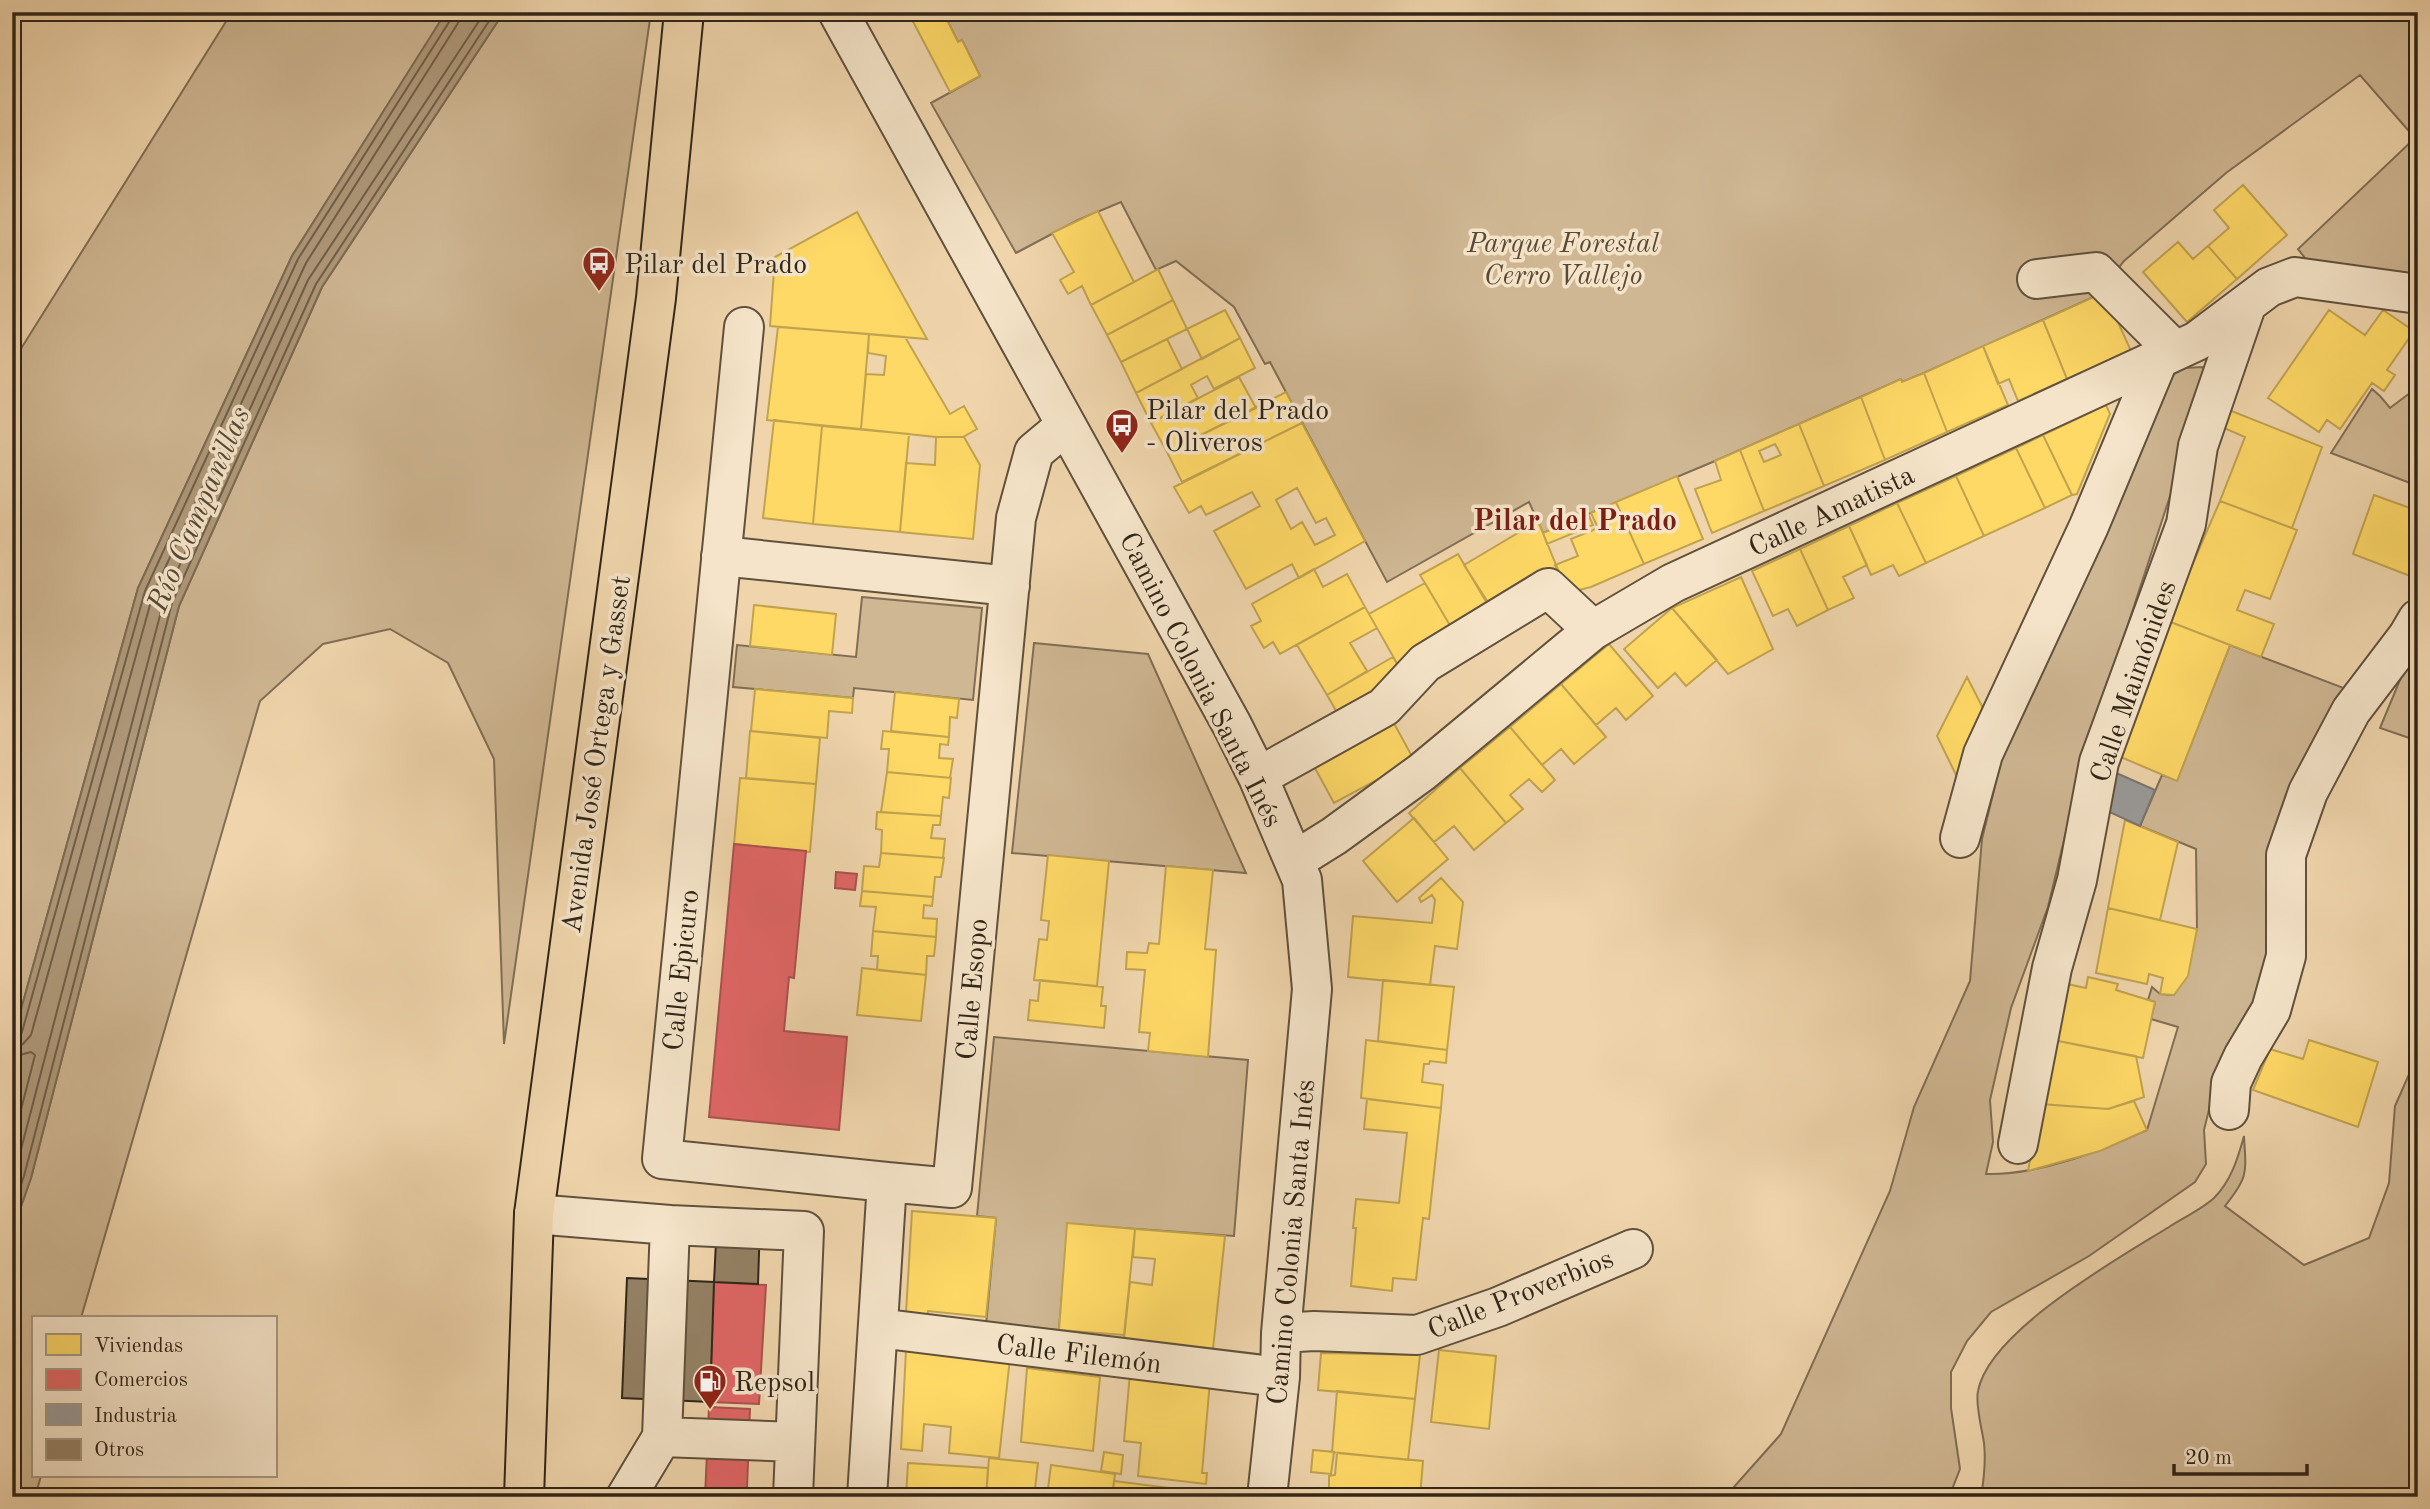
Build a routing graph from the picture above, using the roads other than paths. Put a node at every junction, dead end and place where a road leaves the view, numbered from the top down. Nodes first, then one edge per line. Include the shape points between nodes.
1 (684, 12) edge
2 (838, 12) edge
3 (2037, 279) dead end
4 (2418, 294) edge
5 (2246, 306) junction
6 (744, 327) dead end
7 (2167, 355) junction
8 (1065, 426) junction
9 (722, 556) junction
10 (1010, 586) junction
11 (2418, 619) edge
12 (1593, 630) junction
13 (1258, 777) junction
14 (1960, 838) dead end
15 (1293, 861) junction
16 (2229, 1110) dead end
17 (2018, 1144) dead end
18 (887, 1182) junction
19 (534, 1214) junction
20 (670, 1225) junction
21 (1633, 1249) dead end
22 (878, 1328) junction
23 (1281, 1333) junction
24 (1280, 1377) junction
25 (662, 1437) junction
26 (795, 1442) junction
27 (524, 1497) edge
28 (626, 1497) edge
29 (793, 1497) edge
30 (867, 1497) edge
31 (1268, 1497) edge

1 - 19 main road, Avenida José Ortega y Gasset via 656,299
2 - 8 street, Camino Colonia Santa Inés
3 - 7 street via 2096,272
4 - 5 street, Calle Amatista via 2295,277 2269,287
5 - 7 street, Calle Amatista via 2197,341
5 - 17 street, Calle Maimónides via 2198,446 2186,524 2099,762
6 - 9 street, Calle Epicuro
7 - 12 street, Calle Amatista via 1673,583
7 - 14 street via 1983,754
8 - 10 street, Calle Esopo via 1034,452 1016,518
8 - 13 street, Camino Colonia Santa Inés
9 - 10 street
9 - 18 street, Calle Epicuro via 662,1159
10 - 18 street, Calle Esopo via 952,1188
11 - 16 street via 2351,711 2308,792 2286,855 2286,956 2271,1010 2231,1083
12 - 13 street via 1548,588 1425,663 1384,707
12 - 15 street, Calle Amatista via 1422,772
13 - 15 street, Camino Colonia Santa Inés
15 - 23 street, Camino Colonia Santa Inés via 1302,880 1312,989
18 - 22 street
19 - 20 street
19 - 27 main road, Avenida José Ortega y Gasset
20 - 25 street
20 - 26 street via 804,1231
21 - 23 street, Calle Proverbios via 1497,1307 1417,1335
22 - 24 street, Calle Filemón
22 - 30 street
23 - 24 street, Camino Colonia Santa Inés
24 - 31 street, Camino Colonia Santa Inés
25 - 26 street
25 - 28 street
26 - 29 street

